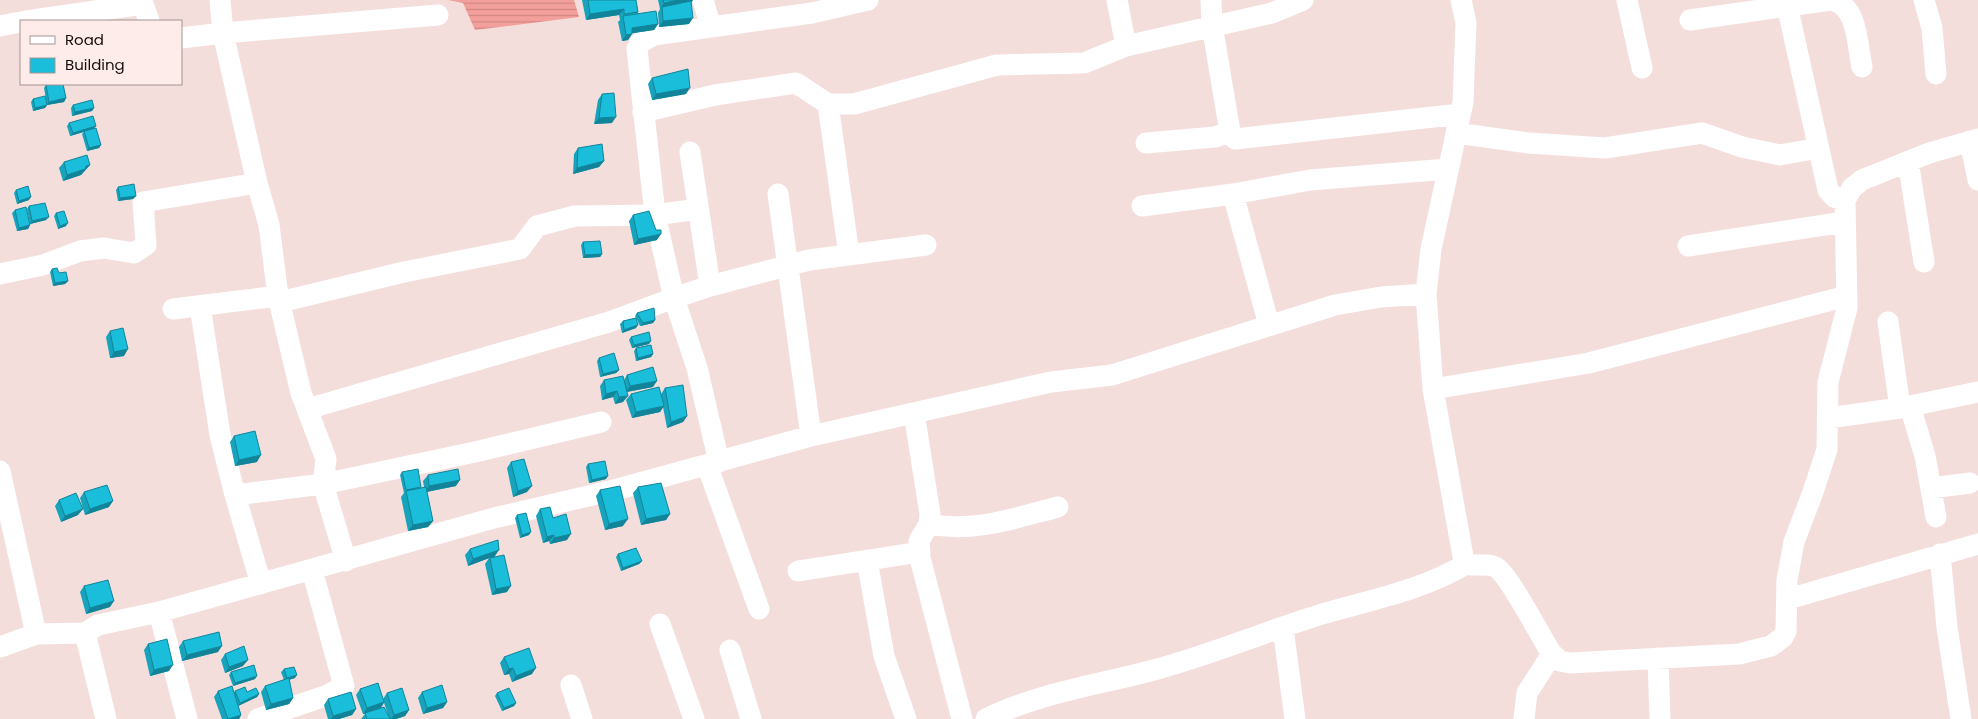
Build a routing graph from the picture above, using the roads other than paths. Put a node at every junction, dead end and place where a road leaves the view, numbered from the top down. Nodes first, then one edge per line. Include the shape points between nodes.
1 (220, 0) edge
2 (703, 0) edge
3 (868, 0) edge
4 (1117, 0) edge
5 (1211, 0) edge
6 (1303, 0) edge
7 (1461, 0) edge
8 (1627, 0) edge
9 (1831, 0) edge
10 (1924, 0) edge
11 (1787, 5) junction
12 (438, 15) dead end
13 (33, 20) edge
14 (149, 20) edge
15 (1690, 20) dead end
16 (20, 22) edge
17 (0, 26) edge
18 (1212, 26) junction
19 (711, 27) junction
20 (223, 34) junction
21 (182, 38) edge
22 (1126, 46) junction
23 (1862, 67) dead end
24 (1642, 68) dead end
25 (1936, 74) dead end
26 (828, 104) junction
27 (643, 112) junction
28 (1458, 124) junction
29 (1230, 132) junction
30 (1974, 140) edge
31 (1146, 143) dead end
32 (1818, 148) junction
33 (690, 152) dead end
34 (1908, 160) junction
35 (1448, 169) junction
36 (1978, 180) edge
37 (257, 182) junction
38 (778, 194) dead end
39 (1233, 194) junction
40 (1845, 200) junction
41 (1142, 206) dead end
42 (698, 208) junction
43 (655, 215) junction
44 (1844, 222) junction
45 (926, 245) dead end
46 (1688, 246) dead end
47 (849, 255) junction
48 (1924, 262) dead end
49 (788, 266) junction
50 (0, 274) edge
51 (710, 286) junction
52 (1426, 294) junction
53 (1848, 296) junction
54 (674, 298) junction
55 (279, 299) junction
56 (200, 306) junction
57 (173, 309) dead end
58 (1888, 322) dead end
59 (1269, 325) junction
60 (1433, 389) junction
61 (1978, 392) edge
62 (1905, 407) junction
63 (307, 410) junction
64 (914, 413) junction
65 (1828, 418) junction
66 (601, 422) dead end
67 (811, 436) junction
68 (713, 463) junction
69 (0, 471) edge
70 (1970, 483) dead end
71 (323, 484) junction
72 (1931, 488) junction
73 (235, 495) junction
74 (1058, 507) dead end
75 (1936, 517) dead end
76 (929, 524) junction
77 (1978, 544) edge
78 (920, 552) junction
79 (1940, 554) junction
80 (868, 560) junction
81 (346, 561) junction
82 (1466, 564) junction
83 (312, 570) junction
84 (798, 571) dead end
85 (262, 584) junction
86 (1788, 599) junction
87 (759, 609) dead end
88 (159, 612) junction
89 (660, 624) dead end
90 (1283, 628) junction
91 (85, 633) junction
92 (36, 634) junction
93 (0, 647) edge
94 (730, 650) dead end
95 (1552, 654) junction
96 (1658, 658) junction
97 (570, 685) dead end
98 (106, 719) edge
99 (187, 719) edge
100 (258, 719) edge
101 (582, 719) edge
102 (694, 719) edge
103 (751, 719) edge
104 (906, 719) edge
105 (962, 719) edge
106 (986, 719) edge
107 (1295, 719) edge
108 (1524, 719) edge
109 (1660, 719) edge
110 (1962, 719) edge

1 - 20 street
2 - 19 street
3 - 19 street via 812,13
4 - 22 street
5 - 18 street
6 - 18 street via 1272,13
7 - 28 street via 1466,23 1463,102
8 - 24 street
9 - 11 street
9 - 23 street via 1843,4 1851,13
10 - 25 street via 1932,28
11 - 15 street
11 - 32 street
12 - 20 street
13 - 14 street via 143,4
16 - 17 street
18 - 22 street
18 - 29 street
19 - 27 street via 654,35 640,42 637,49
20 - 21 street
20 - 37 street
22 - 26 street via 1084,63 997,65 854,104
26 - 27 street via 796,83 715,95
26 - 47 street
27 - 43 street
28 - 29 street via 1235,139
28 - 32 street via 1529,143 1605,148 1702,133 1742,147 1780,155
28 - 35 street
29 - 31 street via 1215,137
30 - 34 street
30 - 36 street
32 - 40 street via 1828,190 1834,197
33 - 42 street
34 - 40 street via 1862,180
34 - 48 street
35 - 39 street via 1310,180
35 - 52 street via 1431,249
37 - 50 street via 143,202 146,245 134,253 104,248 80,251 43,265
37 - 55 street via 269,225
38 - 49 street
39 - 41 street
39 - 59 street
40 - 44 street
42 - 43 street
42 - 51 street
43 - 54 street
43 - 55 street via 575,216 537,226 520,249
44 - 46 street
44 - 53 street
45 - 47 street
47 - 49 street
49 - 51 street
49 - 67 street
51 - 54 street
52 - 59 street via 1381,296 1335,305
52 - 60 street
53 - 60 street via 1590,363
53 - 65 street via 1830,373
54 - 63 street via 600,324
54 - 68 street via 697,368
55 - 56 street
55 - 63 street
56 - 57 street
56 - 73 street via 220,435
58 - 62 street
59 - 64 street via 1112,376 1050,382
60 - 82 street
61 - 62 street
62 - 65 street
62 - 72 street via 1925,456
63 - 71 street via 326,459
64 - 67 street
64 - 76 street
65 - 86 street via 1827,448 1794,542 1787,580
66 - 71 street
67 - 68 street
68 - 81 street via 494,518
68 - 87 street
69 - 92 street
70 - 72 street
71 - 73 street
71 - 81 street
72 - 75 street
73 - 85 street
74 - 76 street via 974,527 947,528
76 - 78 street via 919,541
77 - 79 street
78 - 80 street
78 - 105 street
79 - 86 street
79 - 110 street via 1947,627
80 - 84 street
80 - 104 street via 884,656
81 - 83 street
82 - 90 street via 1431,583
82 - 95 street via 1487,564 1504,573
83 - 85 street
83 - 100 street via 344,686 328,695
85 - 88 street
86 - 96 street via 1786,631 1771,646 1739,654
88 - 91 street via 98,625
88 - 99 street
89 - 102 street
90 - 106 street via 1147,672 1045,696
90 - 107 street
91 - 92 street
91 - 98 street
92 - 93 street
94 - 103 street
95 - 96 street via 1560,661 1570,663
95 - 108 street via 1527,693
96 - 109 street
97 - 101 street

